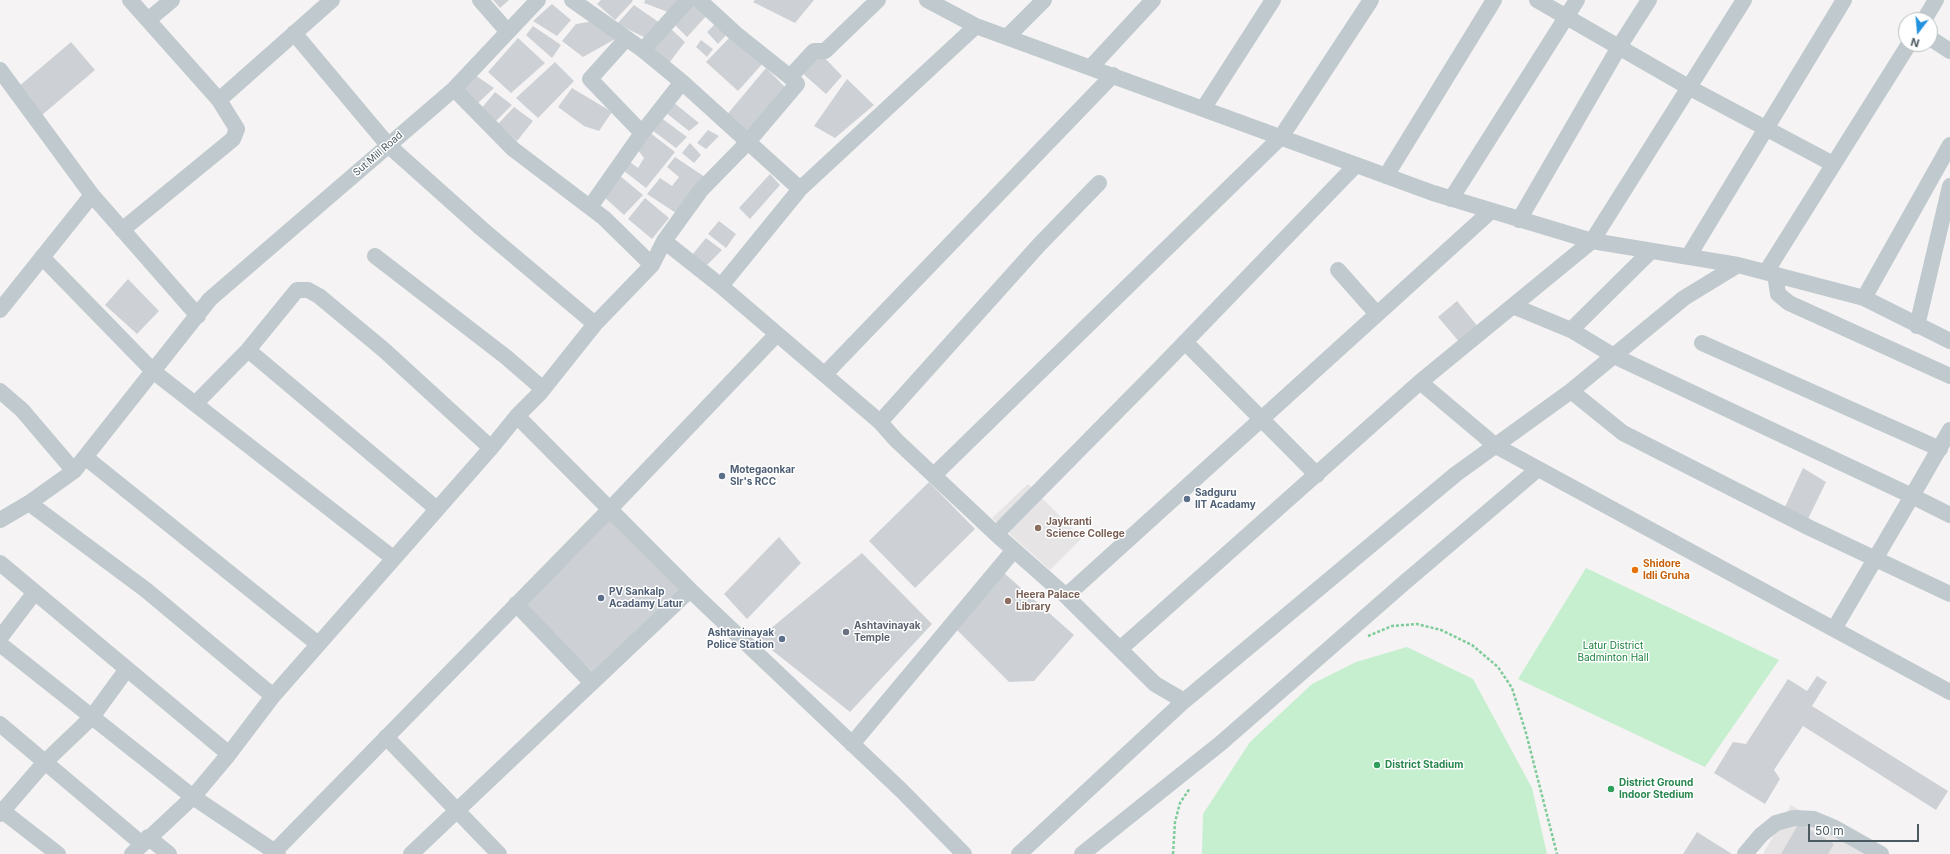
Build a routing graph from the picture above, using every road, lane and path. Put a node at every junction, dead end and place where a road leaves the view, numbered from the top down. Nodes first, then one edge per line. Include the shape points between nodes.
1 (130, 0) edge
2 (172, 0) edge
3 (332, 0) edge
4 (480, 0) edge
5 (538, 0) edge
6 (572, 0) edge
7 (688, 0) edge
8 (699, 0) edge
9 (878, 0) edge
10 (927, 0) edge
11 (1044, 0) edge
12 (1153, 0) edge
13 (1273, 0) edge
14 (1371, 0) edge
15 (1494, 0) edge
16 (1537, 0) edge
17 (1577, 0) edge
18 (1649, 0) edge
19 (1744, 0) edge
20 (1844, 0) edge
21 (1936, 0) edge
22 (1929, 12) edge
23 (1567, 17) junction
24 (148, 20) junction
25 (976, 26) junction
26 (508, 32) junction
27 (294, 33) junction
28 (1007, 37) junction
29 (626, 39) junction
30 (1938, 43) edge
31 (1619, 47) junction
32 (643, 50) junction
33 (1950, 51) edge
34 (1903, 52) edge
35 (1091, 67) junction
36 (0, 70) edge
37 (1113, 75) junction
38 (790, 77) junction
39 (682, 82) junction
40 (1690, 88) junction
41 (454, 89) junction
42 (219, 100) junction
43 (1203, 108) junction
44 (1766, 129) junction
45 (642, 133) junction
46 (1281, 137) junction
47 (747, 143) junction
48 (388, 145) junction
49 (1950, 145) edge
50 (1833, 164) junction
51 (1356, 165) junction
52 (1386, 176) junction
53 (1099, 183) dead end
54 (1950, 186) edge
55 (800, 189) junction
56 (92, 194) junction
57 (1451, 199) junction
58 (590, 207) junction
59 (1491, 211) junction
60 (1519, 220) junction
61 (122, 230) junction
62 (664, 241) junction
63 (1592, 241) junction
64 (1652, 251) junction
65 (375, 256) dead end
66 (42, 257) junction
67 (1688, 257) junction
68 (652, 265) junction
69 (1738, 265) junction
70 (1338, 270) dead end
71 (1771, 273) junction
72 (721, 286) junction
73 (1864, 298) junction
74 (1513, 306) junction
75 (0, 310) edge
76 (1376, 314) junction
77 (198, 316) junction
78 (596, 324) junction
79 (1917, 326) junction
80 (1571, 330) junction
81 (777, 334) junction
82 (1950, 341) edge
83 (1185, 342) junction
84 (1702, 343) dead end
85 (248, 350) junction
86 (1614, 356) junction
87 (154, 372) junction
88 (825, 374) junction
89 (1950, 376) edge
90 (1420, 382) junction
91 (543, 389) junction
92 (0, 391) edge
93 (1571, 391) junction
94 (195, 404) junction
95 (517, 416) junction
96 (1261, 418) junction
97 (880, 422) junction
98 (1950, 430) edge
99 (1496, 446) junction
100 (492, 448) junction
101 (1940, 449) junction
102 (85, 457) junction
103 (1538, 469) junction
104 (74, 471) junction
105 (934, 475) junction
106 (1317, 475) junction
107 (1912, 496) junction
108 (29, 503) junction
109 (437, 509) junction
110 (609, 510) junction
111 (1950, 515) edge
112 (0, 520) edge
113 (996, 534) junction
114 (1014, 550) junction
115 (393, 558) junction
116 (1874, 558) junction
117 (0, 563) edge
118 (690, 590) junction
119 (35, 592) junction
120 (1950, 594) edge
121 (1066, 596) junction
122 (516, 604) junction
123 (1834, 629) junction
124 (1367, 636) dead end
125 (0, 638) edge
126 (0, 644) edge
127 (318, 644) junction
128 (1120, 650) junction
129 (127, 669) junction
130 (592, 683) junction
131 (1950, 692) edge
132 (273, 696) junction
133 (1184, 701) junction
134 (92, 717) junction
135 (0, 724) edge
136 (386, 737) junction
137 (852, 744) junction
138 (229, 754) junction
139 (45, 762) junction
140 (1193, 785) dead end
141 (192, 797) junction
142 (457, 810) junction
143 (1, 811) edge
144 (141, 845) edge
145 (277, 853) edge
146 (58, 854) edge
147 (169, 854) edge
148 (411, 854) edge
149 (498, 854) edge
150 (964, 854) edge
151 (1019, 854) edge
152 (1082, 854) edge
153 (1173, 854) edge
154 (1558, 854) edge
155 (1744, 854) edge
156 (1881, 854) edge

1 - 24 street
2 - 24 street
3 - 27 street
4 - 26 street
5 - 26 street, Sut Mill Road
6 - 29 street
7 - 32 street
8 - 38 street via 736,34
9 - 38 street via 825,51 814,51
10 - 25 street
11 - 28 street
12 - 35 street
13 - 43 street
14 - 46 street
15 - 52 street
16 - 23 street
17 - 23 street
18 - 31 street
19 - 40 street
20 - 44 street
21 - 22 street
23 - 31 street
23 - 57 street
24 - 42 street
25 - 28 street
25 - 55 street
26 - 41 street, Sut Mill Road
27 - 42 street
27 - 48 street
28 - 35 street
29 - 32 street
29 - 45 street via 590,79
30 - 33 street
31 - 40 street
31 - 60 street
32 - 39 street
34 - 50 street
35 - 37 street
36 - 56 street
37 - 43 street
37 - 88 street
38 - 47 street via 797,84
39 - 45 street
39 - 47 street
40 - 44 street
40 - 63 street
41 - 48 street, Sut Mill Road
41 - 58 street via 513,149
42 - 61 street via 235,124 237,132 233,140
43 - 46 street
44 - 50 street
44 - 67 street
45 - 58 street
46 - 51 street
46 - 105 street
47 - 55 street
47 - 62 street via 701,190
48 - 77 street, Sut Mill Road via 210,299
48 - 78 street via 482,229
49 - 73 street
50 - 71 street
51 - 52 street
51 - 83 street
52 - 57 street
53 - 97 street via 1039,245
54 - 79 street
55 - 72 street
56 - 61 street
56 - 66 street
57 - 59 street
58 - 68 street
59 - 60 street
59 - 76 street
60 - 63 street
61 - 77 street
62 - 68 street
62 - 72 street
63 - 64 street
63 - 74 street
64 - 67 street
64 - 80 street
65 - 91 street via 506,357
66 - 75 street
66 - 87 street
67 - 69 street
68 - 78 street
69 - 71 street
69 - 86 street via 1684,298
70 - 76 street
71 - 73 street
71 - 89 street via 1778,294 1789,303
72 - 81 street
73 - 79 street
74 - 80 street
74 - 90 street
76 - 96 street
77 - 87 street, Sut Mill Road
78 - 91 street
79 - 82 street
80 - 86 street
81 - 88 street
81 - 110 street
83 - 96 street
83 - 113 street
84 - 101 street
85 - 94 street
85 - 100 street via 297,290 308,290 319,296 384,350
85 - 109 street
86 - 93 street
86 - 107 street
87 - 94 street
87 - 102 street, Sut Mill Road
88 - 97 street
90 - 99 street
90 - 106 street
91 - 95 street
92 - 104 street via 22,410
93 - 99 street
93 - 116 street via 1623,433
94 - 115 street
95 - 100 street
95 - 110 street
96 - 106 street
96 - 121 street
97 - 105 street
98 - 101 street
99 - 103 street
99 - 133 street via 1456,474
100 - 109 street
101 - 107 street
102 - 104 street, Sut Mill Road
102 - 127 street
103 - 123 street
103 - 152 street via 1221,743
104 - 108 street, Sut Mill Road
105 - 113 street
106 - 128 street
107 - 111 street
107 - 116 street
108 - 112 street, Sut Mill Road
108 - 132 street via 146,590
109 - 115 street
110 - 118 street
110 - 122 street
113 - 114 street
114 - 121 street
114 - 137 street
115 - 127 street
116 - 120 street
116 - 123 street
117 - 119 street
118 - 130 street
118 - 137 street
119 - 125 street
119 - 129 street
121 - 128 street
122 - 130 street
122 - 136 street
123 - 131 street
124 - 154 path via 1392,626 1417,624 1441,630 1472,645 1498,667 1512,688
126 - 134 street
127 - 132 street
128 - 133 street via 1155,684
129 - 134 street
129 - 138 street
130 - 142 street
132 - 138 street
133 - 151 street
134 - 139 street
134 - 141 street
135 - 139 street
136 - 142 street
136 - 145 street
137 - 150 street
138 - 141 street
139 - 143 street
139 - 144 street
140 - 153 path via 1180,803 1175,822
141 - 144 street
141 - 145 street
142 - 148 street
142 - 149 street
143 - 146 street
144 - 147 street
155 - 156 street via 1776,823 1794,818 1814,819

